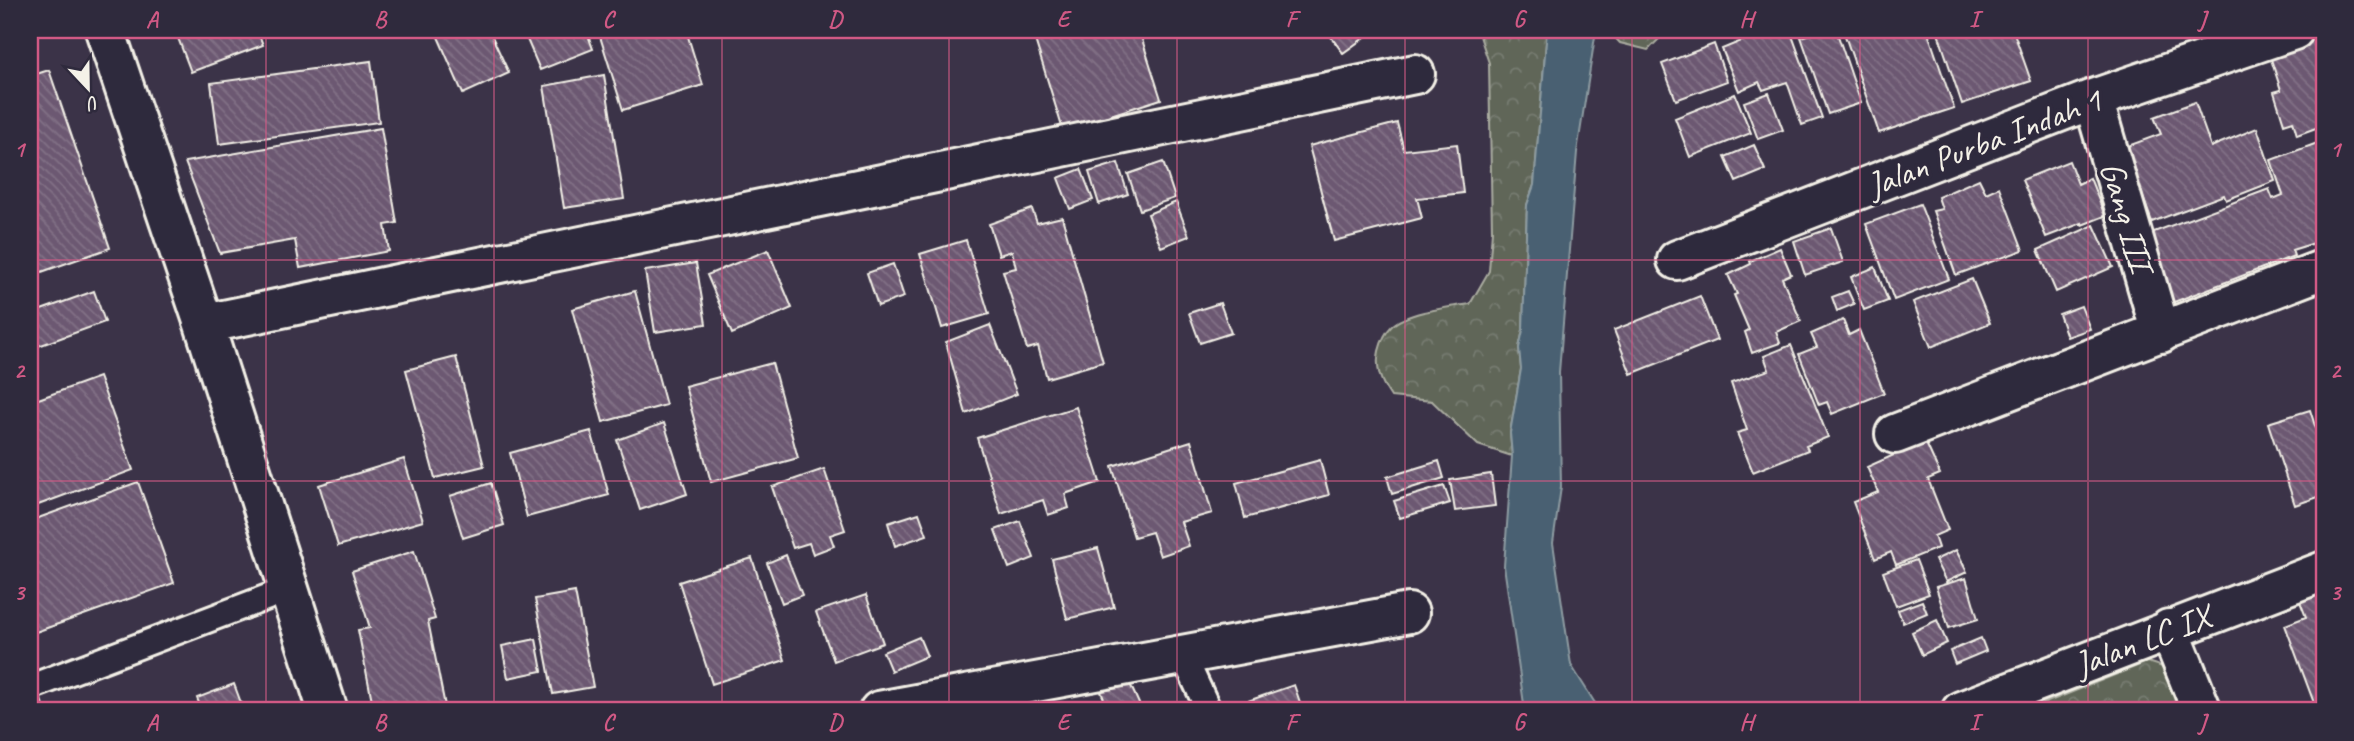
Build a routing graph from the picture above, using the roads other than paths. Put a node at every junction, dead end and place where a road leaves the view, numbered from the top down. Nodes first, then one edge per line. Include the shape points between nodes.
1 (104, 30) edge
2 (2294, 30) edge
3 (1415, 74) dead end
4 (2093, 99) junction
5 (1676, 260) dead end
6 (2324, 269) edge
7 (205, 324) junction
8 (2161, 333) junction
9 (1895, 434) dead end
10 (2324, 571) edge
11 (289, 589) junction
12 (1409, 613) dead end
13 (2169, 629) junction
14 (1183, 655) junction
15 (36, 685) dead end
16 (328, 711) edge
17 (878, 711) edge
18 (1209, 711) edge
19 (1961, 711) edge
20 (2202, 711) edge

1 - 7 street
2 - 4 street, Jalan Purba Indah 1
3 - 7 street
4 - 5 street, Jalan Purba Indah 1
4 - 8 street, Gang III
6 - 8 street
7 - 11 street
8 - 9 street
10 - 13 street, Jalan LC IX
11 - 15 lane
11 - 16 street
12 - 14 street
13 - 19 street, Jalan LC IX
13 - 20 street
14 - 17 street
14 - 18 lane

